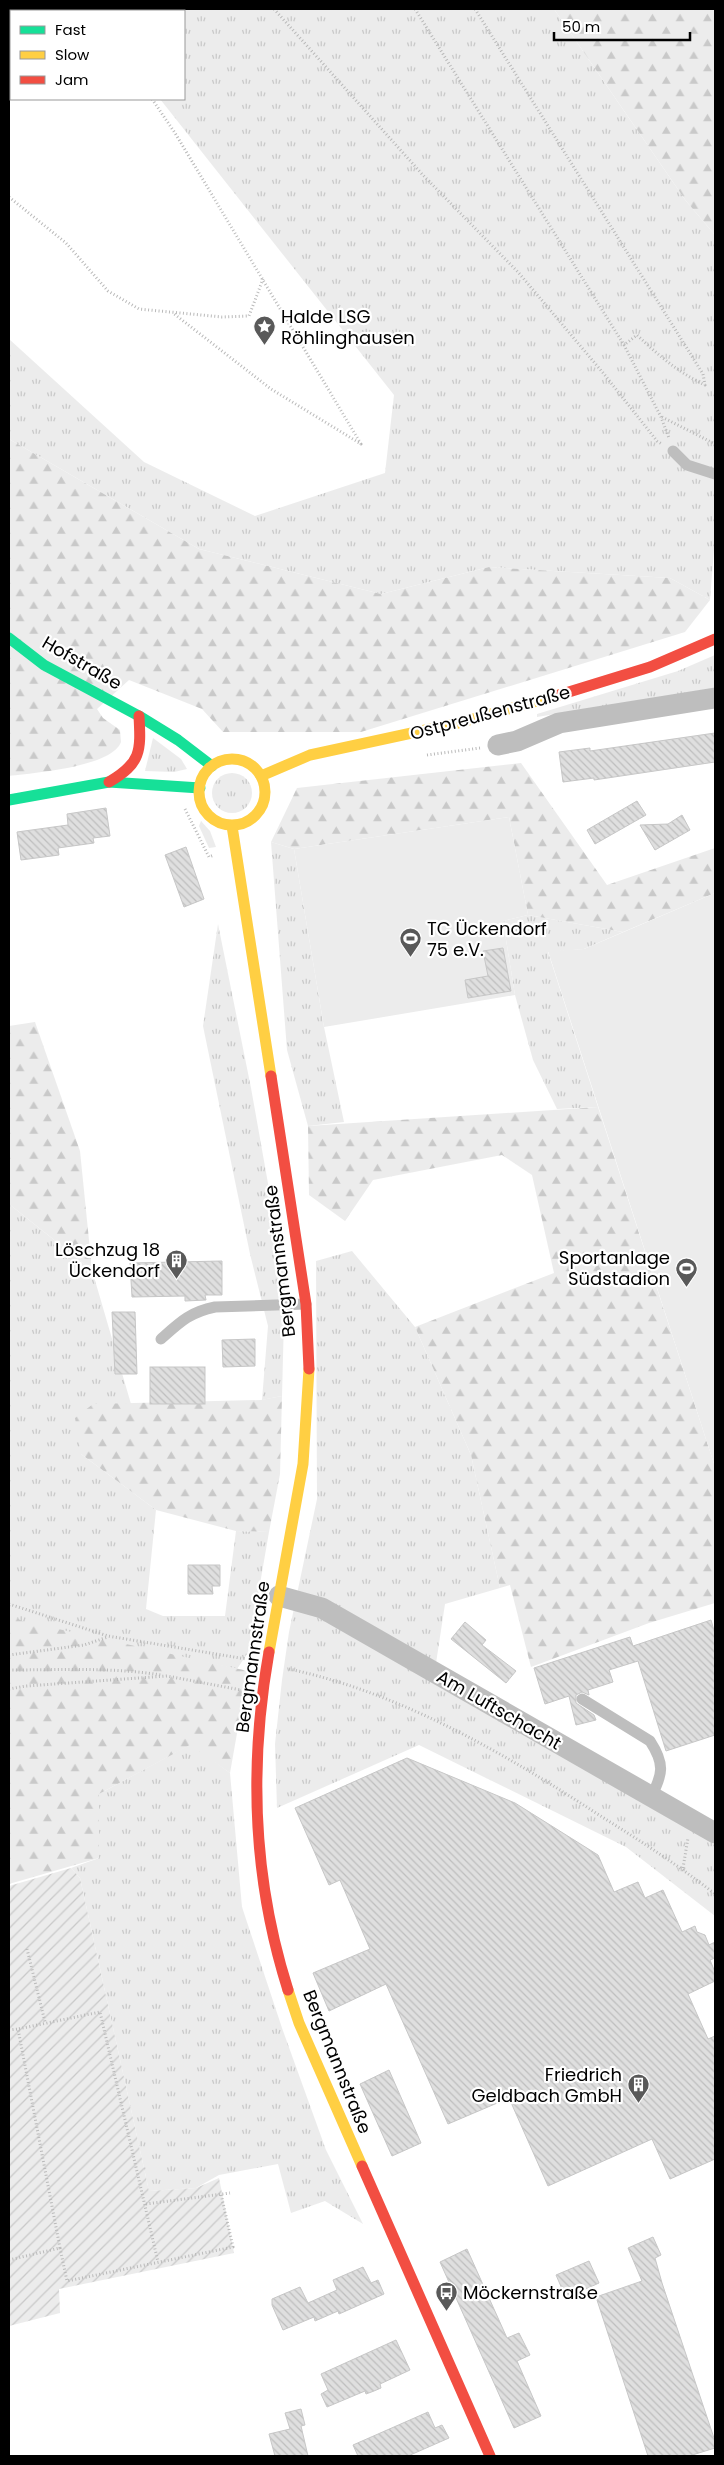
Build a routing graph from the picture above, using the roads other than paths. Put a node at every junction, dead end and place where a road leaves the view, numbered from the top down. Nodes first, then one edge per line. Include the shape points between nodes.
1 (673, 451) road end
2 (715, 474) edge
3 (9, 638) edge
4 (715, 639) edge
5 (715, 698) edge
6 (139, 716) junction
7 (498, 745) dead end
8 (212, 766) junction
9 (261, 776) junction
10 (109, 782) junction
11 (200, 788) junction
12 (9, 800) edge
13 (232, 826) junction
14 (306, 1304) junction
15 (161, 1339) dead end
16 (279, 1596) junction
17 (582, 1699) dead end
18 (651, 1797) junction
19 (715, 1834) edge
20 (490, 2456) edge

1 - 2 lane via 687,466
3 - 6 street, Hofstraße via 44,665
4 - 9 street, Ostpreußenstraße via 597,685 458,723 310,756
5 - 7 street, Ostpreußenstraße via 558,723 517,741
6 - 8 street, Hofstraße
6 - 10 street via 141,739 130,769
8 - 9 street via 233,759 244,761
8 - 11 street
9 - 13 street via 266,795 258,814 251,820
10 - 11 street
10 - 12 street
11 - 13 street via 204,809 216,821
13 - 14 street, Bergmannstraße
14 - 15 lane via 215,1307 186,1317
14 - 16 street, Bergmannstraße via 309,1373 303,1464
16 - 18 street, Am Luftschacht via 322,1608
16 - 20 street, Bergmannstraße via 262,1692 256,1762 263,1883 283,1973 325,2086
17 - 18 lane via 650,1741 657,1751 662,1772
18 - 19 street, Am Luftschacht

